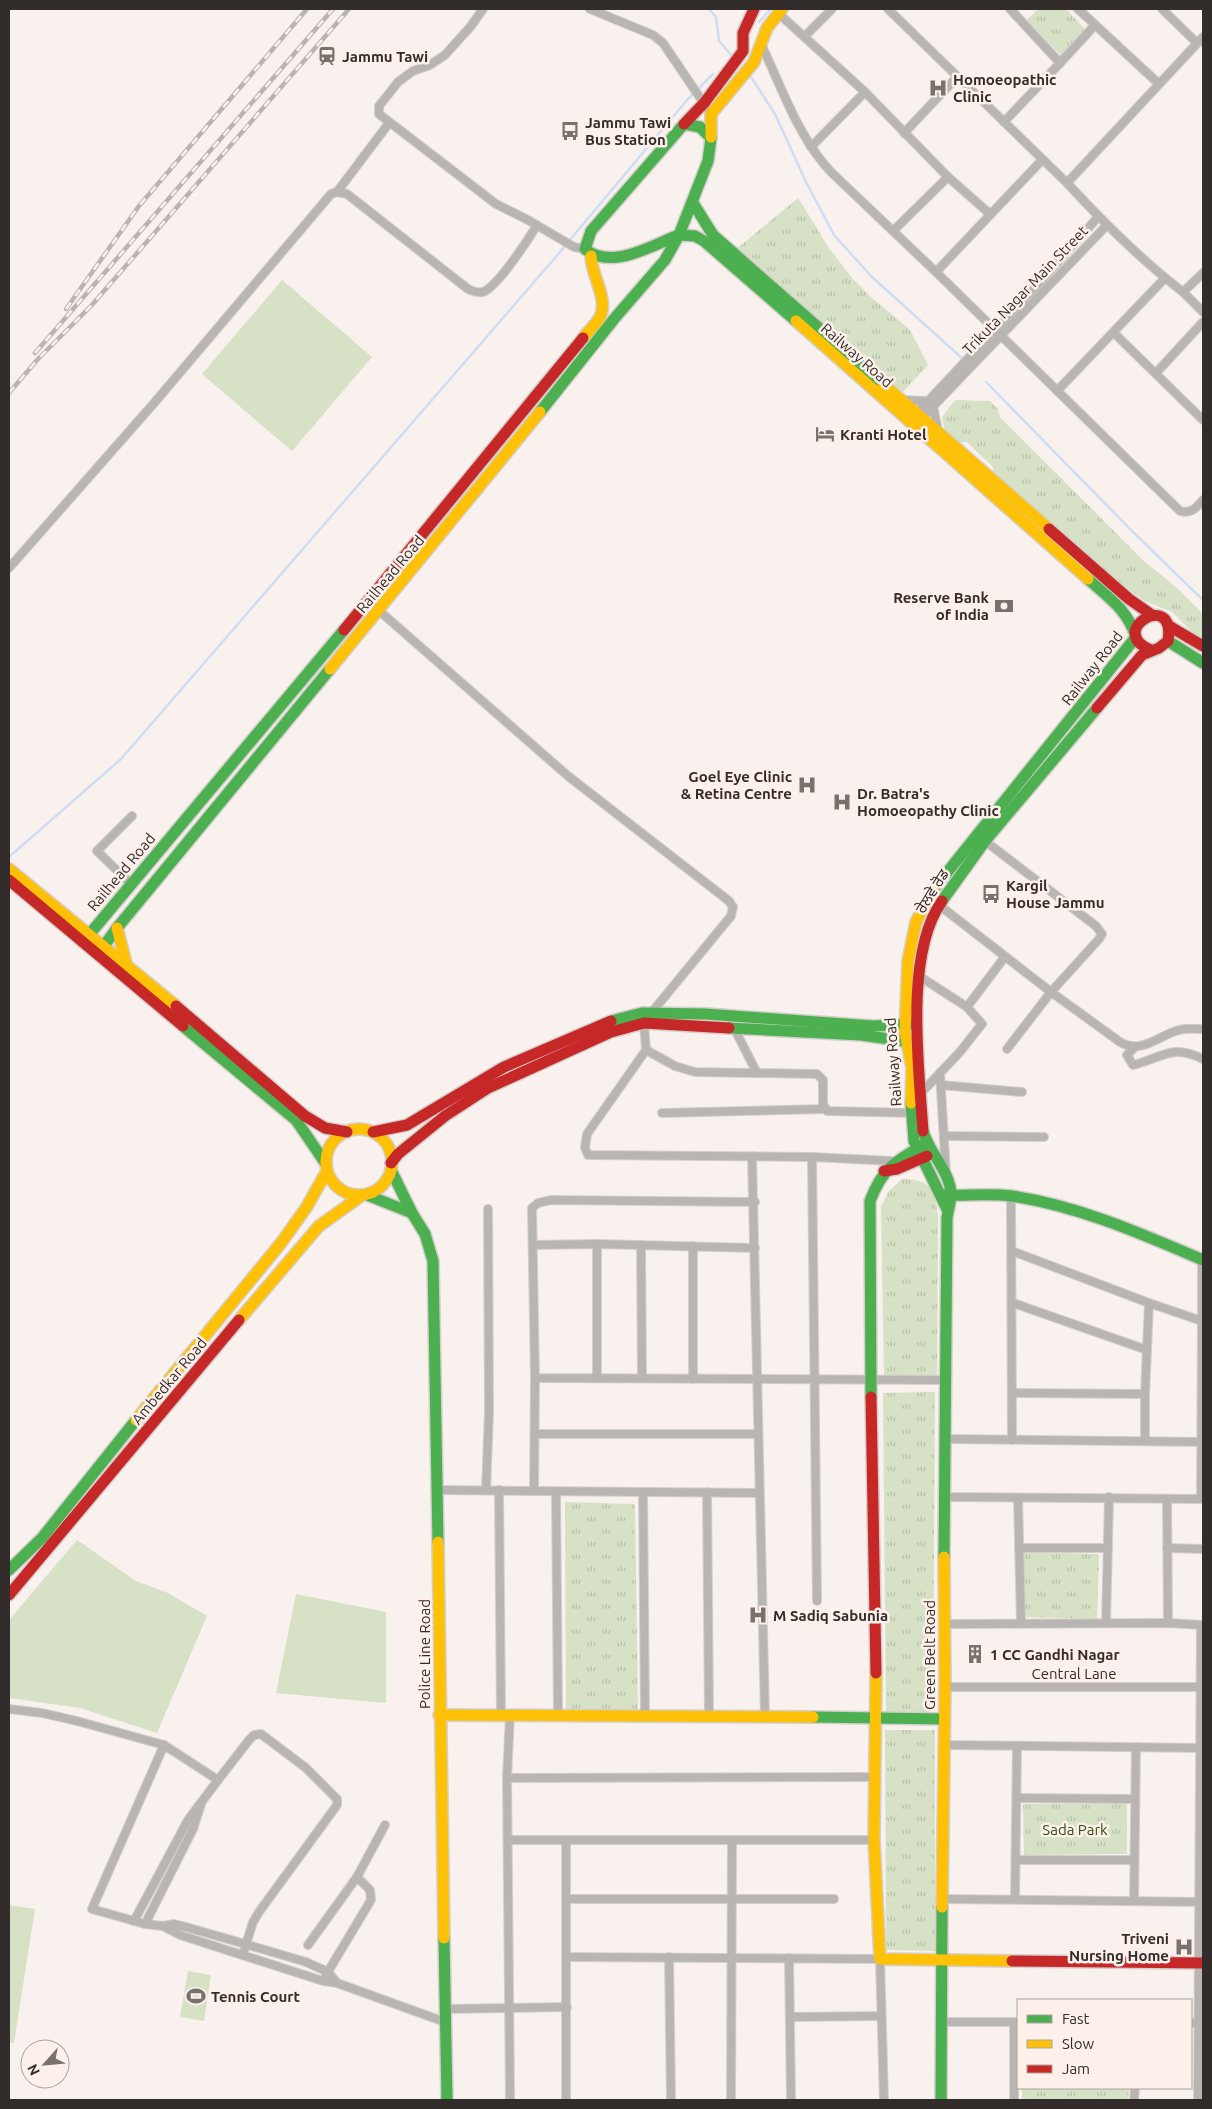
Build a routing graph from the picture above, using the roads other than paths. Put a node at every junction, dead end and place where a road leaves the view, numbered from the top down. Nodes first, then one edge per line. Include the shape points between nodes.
1 (483, 9) edge
2 (590, 9) edge
3 (754, 9) edge
4 (832, 9) edge
5 (888, 9) edge
6 (901, 9) edge
7 (1022, 9) edge
8 (1078, 9) edge
9 (1162, 9) edge
10 (780, 11) edge
11 (1013, 12) edge
12 (895, 16) junction
13 (1095, 25) junction
14 (805, 36) junction
15 (1203, 37) edge
16 (1196, 43) junction
17 (761, 44) junction
18 (1060, 63) junction
19 (957, 77) junction
20 (1158, 83) junction
21 (865, 92) junction
22 (703, 99) junction
23 (712, 114) junction
24 (1004, 122) junction
25 (389, 123) junction
26 (684, 124) junction
27 (904, 133) junction
28 (712, 138) junction
29 (811, 147) junction
30 (1042, 160) junction
31 (948, 177) junction
32 (1067, 183) junction
33 (337, 192) junction
34 (693, 202) junction
35 (990, 214) junction
36 (1098, 217) junction
37 (537, 225) junction
38 (1107, 225) junction
39 (893, 231) junction
40 (679, 235) junction
41 (584, 250) junction
42 (936, 272) junction
43 (1203, 273) edge
44 (754, 278) junction
45 (1165, 278) junction
46 (1183, 292) junction
47 (1203, 312) edge
48 (1203, 322) edge
49 (997, 333) junction
50 (1114, 333) junction
51 (1156, 373) junction
52 (1058, 392) junction
53 (901, 400) junction
54 (930, 404) junction
55 (916, 419) junction
56 (1203, 420) edge
57 (938, 432) junction
58 (446, 503) junction
59 (1202, 505) edge
60 (458, 514) junction
61 (9, 568) edge
62 (368, 601) junction
63 (379, 610) junction
64 (1152, 615) junction
65 (1169, 626) junction
66 (1136, 637) junction
67 (1168, 641) junction
68 (1203, 646) edge
69 (1151, 650) junction
70 (1203, 663) edge
71 (132, 816) dead end
72 (985, 840) junction
73 (10, 873) edge
74 (131, 884) junction
75 (938, 905) junction
76 (102, 918) junction
77 (76, 923) junction
78 (117, 928) junction
79 (86, 938) junction
80 (101, 950) junction
81 (1004, 958) junction
82 (126, 963) junction
83 (919, 976) junction
84 (1051, 992) junction
85 (967, 1007) junction
86 (652, 1012) junction
87 (644, 1023) junction
88 (904, 1024) junction
89 (917, 1024) junction
90 (734, 1028) junction
91 (1203, 1029) edge
92 (905, 1042) junction
93 (918, 1042) junction
94 (1135, 1047) junction
95 (1007, 1049) dead end
96 (646, 1050) junction
97 (1203, 1059) edge
98 (757, 1072) junction
99 (940, 1072) junction
100 (941, 1085) junction
101 (1022, 1092) dead end
102 (921, 1093) junction
103 (825, 1109) junction
104 (662, 1113) dead end
105 (917, 1113) junction
106 (347, 1132) junction
107 (373, 1132) junction
108 (944, 1136) junction
109 (1044, 1137) dead end
110 (924, 1151) junction
111 (752, 1156) junction
112 (812, 1156) junction
113 (893, 1161) junction
114 (391, 1166) junction
115 (326, 1168) junction
116 (884, 1171) junction
117 (946, 1178) junction
118 (364, 1195) junction
119 (947, 1195) junction
120 (1011, 1196) junction
121 (754, 1202) junction
122 (488, 1209) dead end
123 (947, 1210) joint
124 (412, 1213) junction
125 (597, 1244) junction
126 (533, 1245) junction
127 (641, 1245) junction
128 (693, 1246) junction
129 (755, 1248) junction
130 (1012, 1252) junction
131 (1203, 1260) edge
132 (1012, 1303) junction
133 (1149, 1303) junction
134 (1202, 1321) edge
135 (1147, 1350) junction
136 (535, 1378) junction
137 (597, 1378) junction
138 (642, 1378) junction
139 (693, 1379) junction
140 (757, 1379) junction
141 (815, 1380) junction
142 (871, 1380) junction
143 (946, 1380) junction
144 (1012, 1393) junction
145 (1145, 1394) junction
146 (535, 1434) junction
147 (757, 1434) junction
148 (945, 1439) junction
149 (1012, 1440) junction
150 (1145, 1440) junction
151 (1202, 1442) edge
152 (438, 1490) junction
153 (486, 1490) junction
154 (499, 1490) junction
155 (534, 1491) junction
156 (556, 1491) junction
157 (643, 1492) junction
158 (707, 1492) junction
159 (759, 1493) junction
160 (944, 1497) junction
161 (1018, 1498) junction
162 (1109, 1498) junction
163 (1167, 1499) junction
164 (1202, 1499) edge
165 (1019, 1548) junction
166 (1108, 1548) junction
167 (1167, 1548) junction
168 (1203, 1549) edge
169 (9, 1570) edge
170 (9, 1595) edge
171 (817, 1601) dead end
172 (1168, 1622) junction
173 (1021, 1623) junction
174 (1106, 1623) junction
175 (944, 1624) junction
176 (1202, 1625) edge
177 (945, 1687) junction
178 (1201, 1687) edge
179 (9, 1709) edge
180 (439, 1715) junction
181 (505, 1715) junction
182 (558, 1715) junction
183 (645, 1715) junction
184 (709, 1715) junction
185 (765, 1716) junction
186 (877, 1719) junction
187 (944, 1719) junction
188 (164, 1745) junction
189 (943, 1745) junction
190 (1017, 1746) junction
191 (1136, 1748) junction
192 (1202, 1748) edge
193 (874, 1777) junction
194 (507, 1778) junction
195 (218, 1780) junction
196 (1017, 1798) junction
197 (1134, 1798) junction
198 (200, 1804) junction
199 (385, 1825) dead end
200 (508, 1840) junction
201 (566, 1840) junction
202 (732, 1840) junction
203 (874, 1840) junction
204 (1016, 1860) junction
205 (1134, 1860) junction
206 (357, 1877) junction
207 (567, 1899) junction
208 (733, 1899) junction
209 (834, 1899) dead end
210 (942, 1899) junction
211 (1015, 1899) junction
212 (1134, 1901) junction
213 (1201, 1902) edge
214 (134, 1921) junction
215 (145, 1924) junction
216 (162, 1926) junction
217 (245, 1944) junction
218 (308, 1945) dead end
219 (243, 1954) junction
220 (566, 1956) junction
221 (670, 1958) junction
222 (733, 1958) junction
223 (789, 1958) junction
224 (880, 1959) junction
225 (941, 1960) junction
226 (1201, 1963) edge
227 (328, 1972) junction
228 (323, 1981) junction
229 (337, 1983) junction
230 (567, 2007) junction
231 (510, 2008) junction
232 (445, 2009) junction
233 (882, 2016) junction
234 (790, 2017) junction
235 (445, 2022) junction
236 (940, 2022) junction
237 (1016, 2022) edge
238 (1197, 2023) edge
239 (446, 2100) edge
240 (510, 2100) edge
241 (566, 2100) edge
242 (671, 2100) edge
243 (732, 2100) edge
244 (791, 2100) edge
245 (884, 2100) edge
246 (941, 2100) edge
247 (1014, 2100) edge
248 (1198, 2100) edge

1 - 25 street via 446,55 398,82 380,106 379,114
2 - 22 street via 653,35 663,43
3 - 22 main road via 743,33 743,51 723,79
4 - 14 street
5 - 12 street
6 - 12 street
7 - 11 street
8 - 13 street
9 - 16 street
10 - 14 street
10 - 17 main road via 767,28
11 - 18 street
12 - 19 street
13 - 18 street
13 - 20 street
14 - 21 street
15 - 16 street
16 - 20 street
17 - 23 main road via 754,62
17 - 29 street
18 - 24 street
19 - 24 street
19 - 27 street
20 - 32 street
21 - 27 street
21 - 29 street
22 - 23 street
22 - 26 main road
23 - 28 main road, Railhead Road
24 - 30 street
25 - 33 street
25 - 37 street via 496,204
26 - 28 main road via 699,125
26 - 41 main road via 600,219
27 - 31 street
28 - 34 main road, Railhead Road via 708,161
29 - 39 street via 831,172
30 - 32 street
30 - 35 street
31 - 35 street
31 - 39 street
32 - 36 street
33 - 37 street via 347,194 360,203 474,292 482,292 494,283
33 - 61 street via 327,198 155,402
34 - 40 main road, Railhead Road
34 - 44 main road via 713,235
35 - 42 street
36 - 38 street
36 - 49 street
37 - 41 street
38 - 45 street, Trikuta Nagar Main Street
38 - 49 street, Trikuta Nagar Main Street
39 - 42 street
40 - 41 main road via 622,257 612,258
40 - 44 main road, Railway Road via 704,240
40 - 60 main road, Railhead Road via 665,260
41 - 58 main road, Railhead Road via 601,292 600,317
42 - 49 street
43 - 46 street
44 - 53 main road
44 - 55 main road, Railway Road
45 - 46 street, Trikuta Nagar Main Street
45 - 50 street
46 - 47 street, Trikuta Nagar Main Street
48 - 51 street
49 - 52 street
49 - 54 street, Trikuta Nagar Main Street
50 - 51 street
50 - 52 street
51 - 56 street
52 - 59 street via 1180,511 1187,513
53 - 54 street
53 - 55 main road
54 - 55 street, Trikuta Nagar Main Street
54 - 57 street
55 - 57 main road
55 - 66 main road, Railway Road via 1123,610
57 - 64 main road via 1129,599
58 - 60 main road
58 - 62 main road, Railhead Road
60 - 63 main road, Railhead Road
62 - 63 street
62 - 74 main road, Railhead Road
63 - 78 main road, Railhead Road
63 - 86 street via 568,776 729,901 733,907 731,916
64 - 65 main road via 1161,617
64 - 66 main road via 1137,624
65 - 67 main road
65 - 68 main road
66 - 69 main road via 1142,646
66 - 88 main road, Railway Road via 925,900 907,955
67 - 69 main road via 1159,649
67 - 70 main road
69 - 72 main road, ਰੇਲਵੇ ਰੋਡ via 1142,655
71 - 74 street via 97,851
72 - 75 main road, ਰੇਲਵੇ ਰੋਡ
72 - 84 street via 1100,929 1099,939
73 - 77 main road
73 - 79 main road
74 - 76 main road, Railhead Road
75 - 81 street
75 - 83 main road, ਰੇਲਵੇ ਰੋਡ via 927,928
76 - 77 main road
76 - 79 main road, Railhead Road
77 - 79 main road
78 - 80 main road, Railhead Road
78 - 82 main road
79 - 80 main road
80 - 82 main road
80 - 115 main road via 296,1120
81 - 84 street
81 - 85 street
82 - 106 main road via 305,1116 325,1128
83 - 85 street
83 - 89 main road, ਰੇਲਵੇ ਰੋਡ
84 - 94 street via 1120,1042
84 - 95 street
85 - 99 street via 982,1026
86 - 88 main road, Railway Road via 873,1026
86 - 107 main road, Railway Road via 609,1022 504,1067 407,1125
87 - 90 main road
87 - 96 street
87 - 114 main road via 611,1032 488,1088 445,1116 398,1154
88 - 89 main road, Railway Road
88 - 92 main road, Railway Road
89 - 93 main road, ਰੇਲਵੇ ਰੋਡ
90 - 92 main road via 861,1035
90 - 98 street
91 - 94 street via 1179,1030
92 - 93 main road
92 - 105 main road, Railway Road via 912,1067
93 - 102 main road, ਰੇਲਵੇ ਰੋਡ
94 - 97 street via 1128,1053 1129,1060 1135,1065 1173,1051 1187,1052
96 - 98 street via 675,1066 695,1072
96 - 111 street via 586,1134 586,1153 592,1156
98 - 103 street via 820,1075
99 - 100 street
99 - 102 street
100 - 101 street
100 - 108 street
102 - 105 main road, ਰੇਲਵੇ ਰੋਡ
103 - 104 street
103 - 105 street
105 - 110 main road, Railway Road via 912,1131
106 - 107 main road via 358,1129
106 - 115 main road via 330,1146
107 - 114 main road via 384,1140 391,1153
108 - 109 street
108 - 117 street
110 - 113 main road
110 - 116 main road via 897,1169
110 - 117 main road
110 - 119 main road, Railway Road
111 - 112 street
111 - 121 street
112 - 113 street
112 - 141 street
113 - 116 main road
114 - 118 main road via 384,1184
114 - 124 main road, Police Line Road
115 - 118 main road via 333,1183 344,1192
115 - 169 main road via 315,1197 289,1233 42,1538
116 - 142 main road via 870,1201
117 - 119 main road
118 - 124 main road
118 - 170 main road, Ambedkar Road via 319,1226 297,1250
119 - 120 main road
119 - 123 main road, Railway Road
120 - 130 street
120 - 131 main road via 1091,1216
121 - 126 street via 543,1201 532,1208
121 - 129 street
122 - 153 street
123 - 143 main road, Green Belt Road
124 - 152 main road, Police Line Road via 425,1234 433,1261
125 - 126 street
125 - 127 street
125 - 137 street
126 - 136 street
127 - 128 street
127 - 138 street
128 - 129 street
128 - 139 street
129 - 140 street
130 - 132 street
130 - 133 street
131 - 134 street
132 - 135 street
132 - 144 street
133 - 134 street
133 - 135 street
134 - 151 street
135 - 145 street
136 - 137 street
136 - 146 street
137 - 138 street
138 - 139 street
139 - 140 street
140 - 141 street
140 - 147 street
141 - 142 street
141 - 171 street
142 - 143 street
142 - 186 main road
143 - 148 main road, Green Belt Road
144 - 145 street
144 - 149 street
145 - 150 street
146 - 147 street
146 - 155 street
147 - 159 street
148 - 149 street
148 - 160 main road, Green Belt Road
149 - 150 street
150 - 151 street
151 - 164 street
152 - 153 street
152 - 180 main road, Police Line Road
153 - 154 street
154 - 155 street
154 - 181 street
155 - 156 street
156 - 157 street
156 - 182 street
157 - 158 street
157 - 183 street
158 - 159 street
158 - 184 street
159 - 185 street
160 - 161 street
160 - 175 main road, Green Belt Road
161 - 162 street
161 - 165 street
162 - 163 street
162 - 166 street
163 - 164 street
163 - 167 street
165 - 166 street
165 - 173 street
166 - 174 street
167 - 168 street
167 - 172 street
172 - 174 street
172 - 176 street
173 - 174 street
173 - 175 street
175 - 177 main road, Green Belt Road
176 - 178 street
177 - 178 street, Central Lane
177 - 187 main road, Green Belt Road
178 - 192 street
179 - 188 street via 78,1721
180 - 181 main road
180 - 232 main road, Police Line Road
181 - 182 main road
181 - 194 street
182 - 183 main road
183 - 184 main road
184 - 185 main road
185 - 186 main road
186 - 187 main road
186 - 193 main road
187 - 189 main road, Green Belt Road
188 - 195 street
188 - 214 street via 92,1909
189 - 190 street
189 - 210 main road, Green Belt Road
190 - 191 street
190 - 196 street
191 - 192 street
191 - 197 street
192 - 213 street
193 - 194 street
193 - 203 main road
194 - 200 street
195 - 198 street
195 - 217 street via 249,1740 262,1734 306,1768 337,1799 337,1804 259,1912
196 - 197 street
196 - 204 street
197 - 205 street
198 - 214 street via 188,1820
198 - 215 street via 193,1829
199 - 206 street
200 - 201 street
200 - 231 street
201 - 202 street
201 - 207 street
202 - 203 street
202 - 208 street
203 - 224 main road
204 - 205 street
204 - 211 street
205 - 212 street
206 - 218 street
206 - 227 street via 370,1890 371,1900
207 - 208 street
207 - 220 street
208 - 209 street
208 - 222 street
210 - 211 street
210 - 225 main road, Green Belt Road
211 - 212 street
212 - 213 street
213 - 226 street
214 - 215 street
215 - 216 street
216 - 217 street via 174,1924
216 - 219 street via 180,1935
217 - 219 street
217 - 227 street
219 - 228 street
220 - 221 street
220 - 230 street
221 - 222 street
221 - 242 street
222 - 223 street
222 - 243 street
223 - 224 street
223 - 234 street
224 - 225 main road
224 - 233 street
225 - 226 main road
225 - 236 main road, Green Belt Road
226 - 238 street
227 - 228 street
227 - 229 street
228 - 229 street
229 - 235 street
230 - 231 street
230 - 241 street
231 - 232 street
231 - 240 street
232 - 235 main road, Police Line Road
233 - 234 street
233 - 245 street
234 - 244 street
235 - 239 main road, Police Line Road
236 - 237 street
236 - 246 main road, Green Belt Road
237 - 247 street
238 - 248 street

